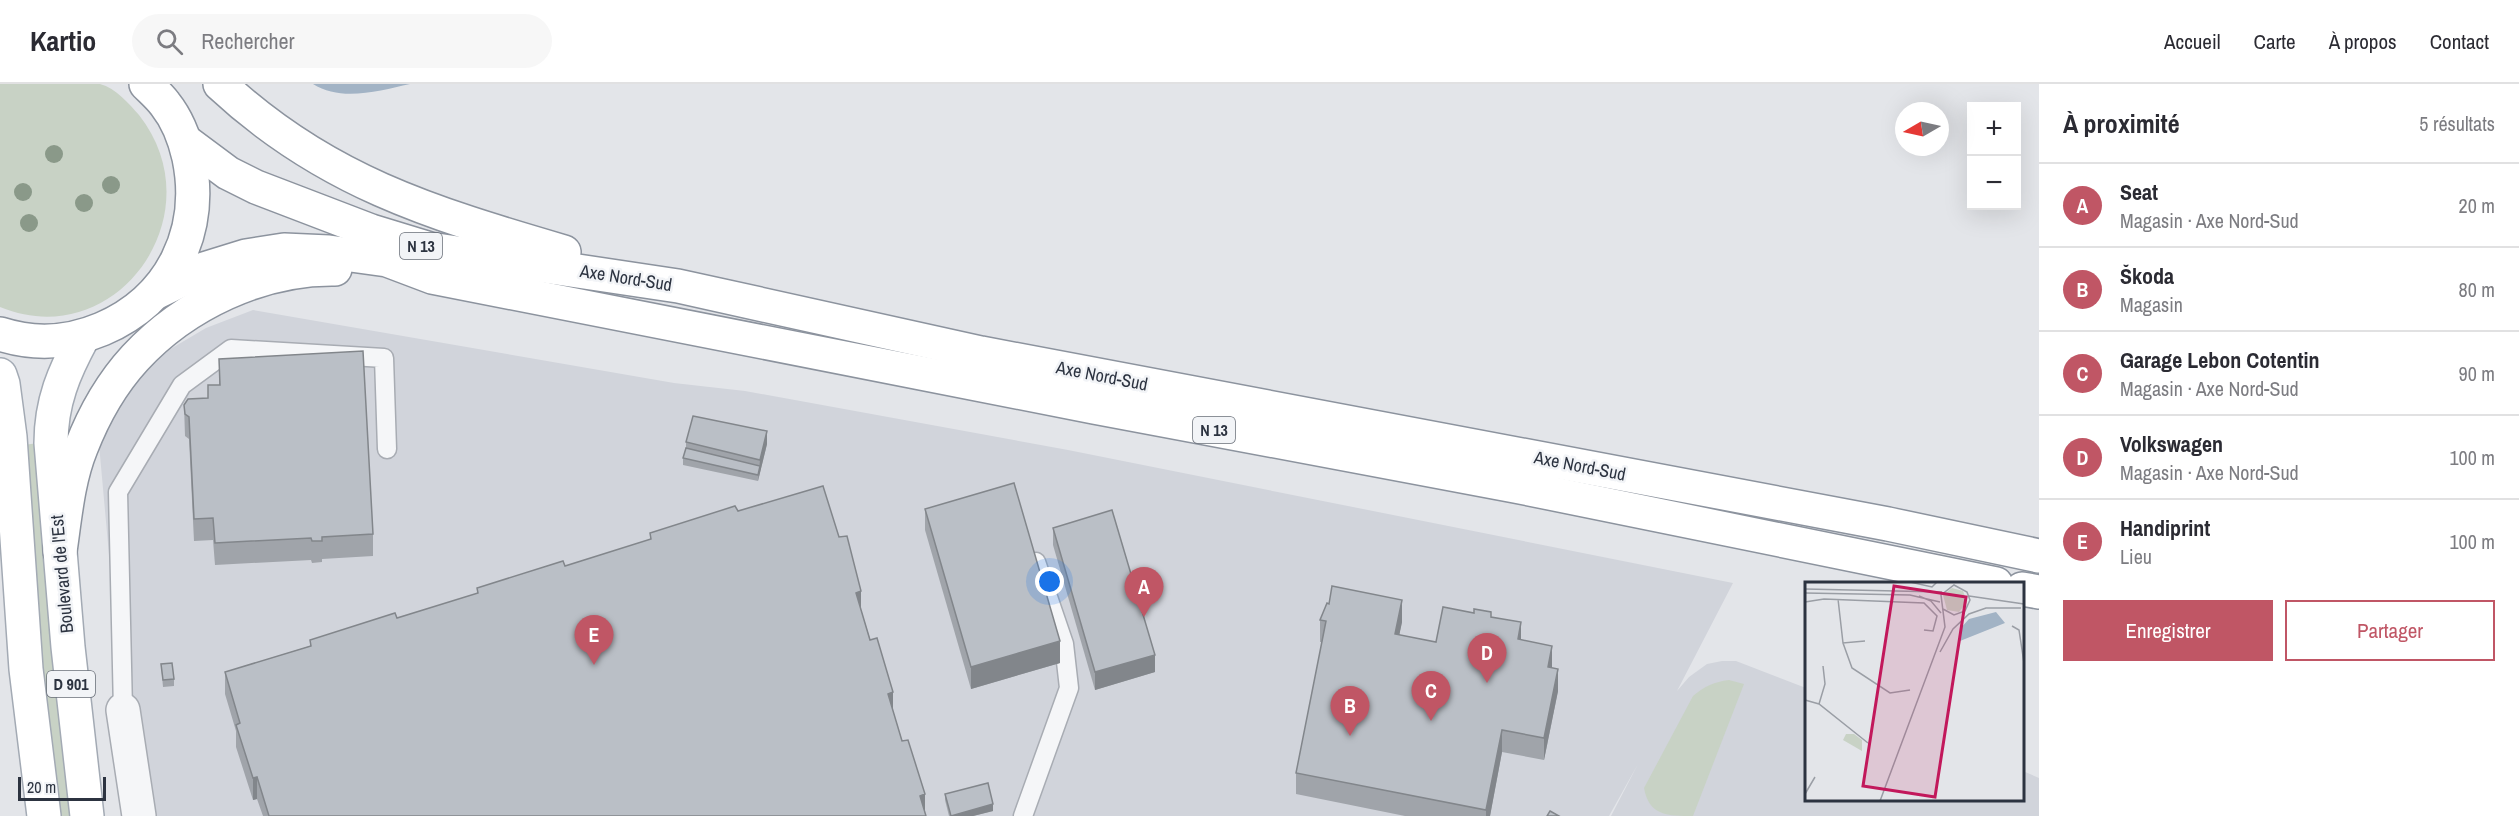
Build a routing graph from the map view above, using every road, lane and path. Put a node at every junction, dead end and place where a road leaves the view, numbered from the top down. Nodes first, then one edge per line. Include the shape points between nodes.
1 (146, 84) edge
2 (220, 84) edge
3 (185, 141) junction
4 (432, 277) junction
5 (678, 286) junction
6 (155, 293) junction
7 (0, 334) edge
8 (83, 337) junction
9 (0, 375) edge
10 (387, 450) dead end
11 (1030, 545) edge
12 (60, 551) junction
13 (2039, 556) edge
14 (1986, 582) edge
15 (2024, 589) edge
16 (2039, 592) edge
17 (123, 710) joint
18 (44, 816) edge
19 (87, 816) edge
20 (139, 816) edge
21 (1023, 816) edge

1 - 3 main road via 166,105
2 - 5 main road, N 13 via 285,138 333,168 385,193 431,212
3 - 5 main road, Axe Nord-Sud / N 13 via 228,173 256,187 370,231 430,249
3 - 6 main road via 193,181 191,221 178,260
4 - 6 main road, Axe Nord-Sud / N 13 via 387,260 284,250 204,268
4 - 12 main road via 332,269 282,274 237,288 182,317 135,358 92,424 72,474
4 - 14 main road, Axe Nord-Sud / N 13 via 1515,486
5 - 13 main road, Axe Nord-Sud / N 13 via 981,353
6 - 8 main road via 122,320
7 - 8 main road via 49,342
8 - 12 main road, Boulevard de l'Est / D 901 via 64,371 51,419
9 - 18 main road, D 901 via 10,437 26,669
10 - 17 lane via 384,358 231,349 182,385 118,492
11 - 21 lane via 1064,644 1069,688
12 - 19 main road, Boulevard de l'Est / D 901
15 - 16 main road
17 - 20 street

